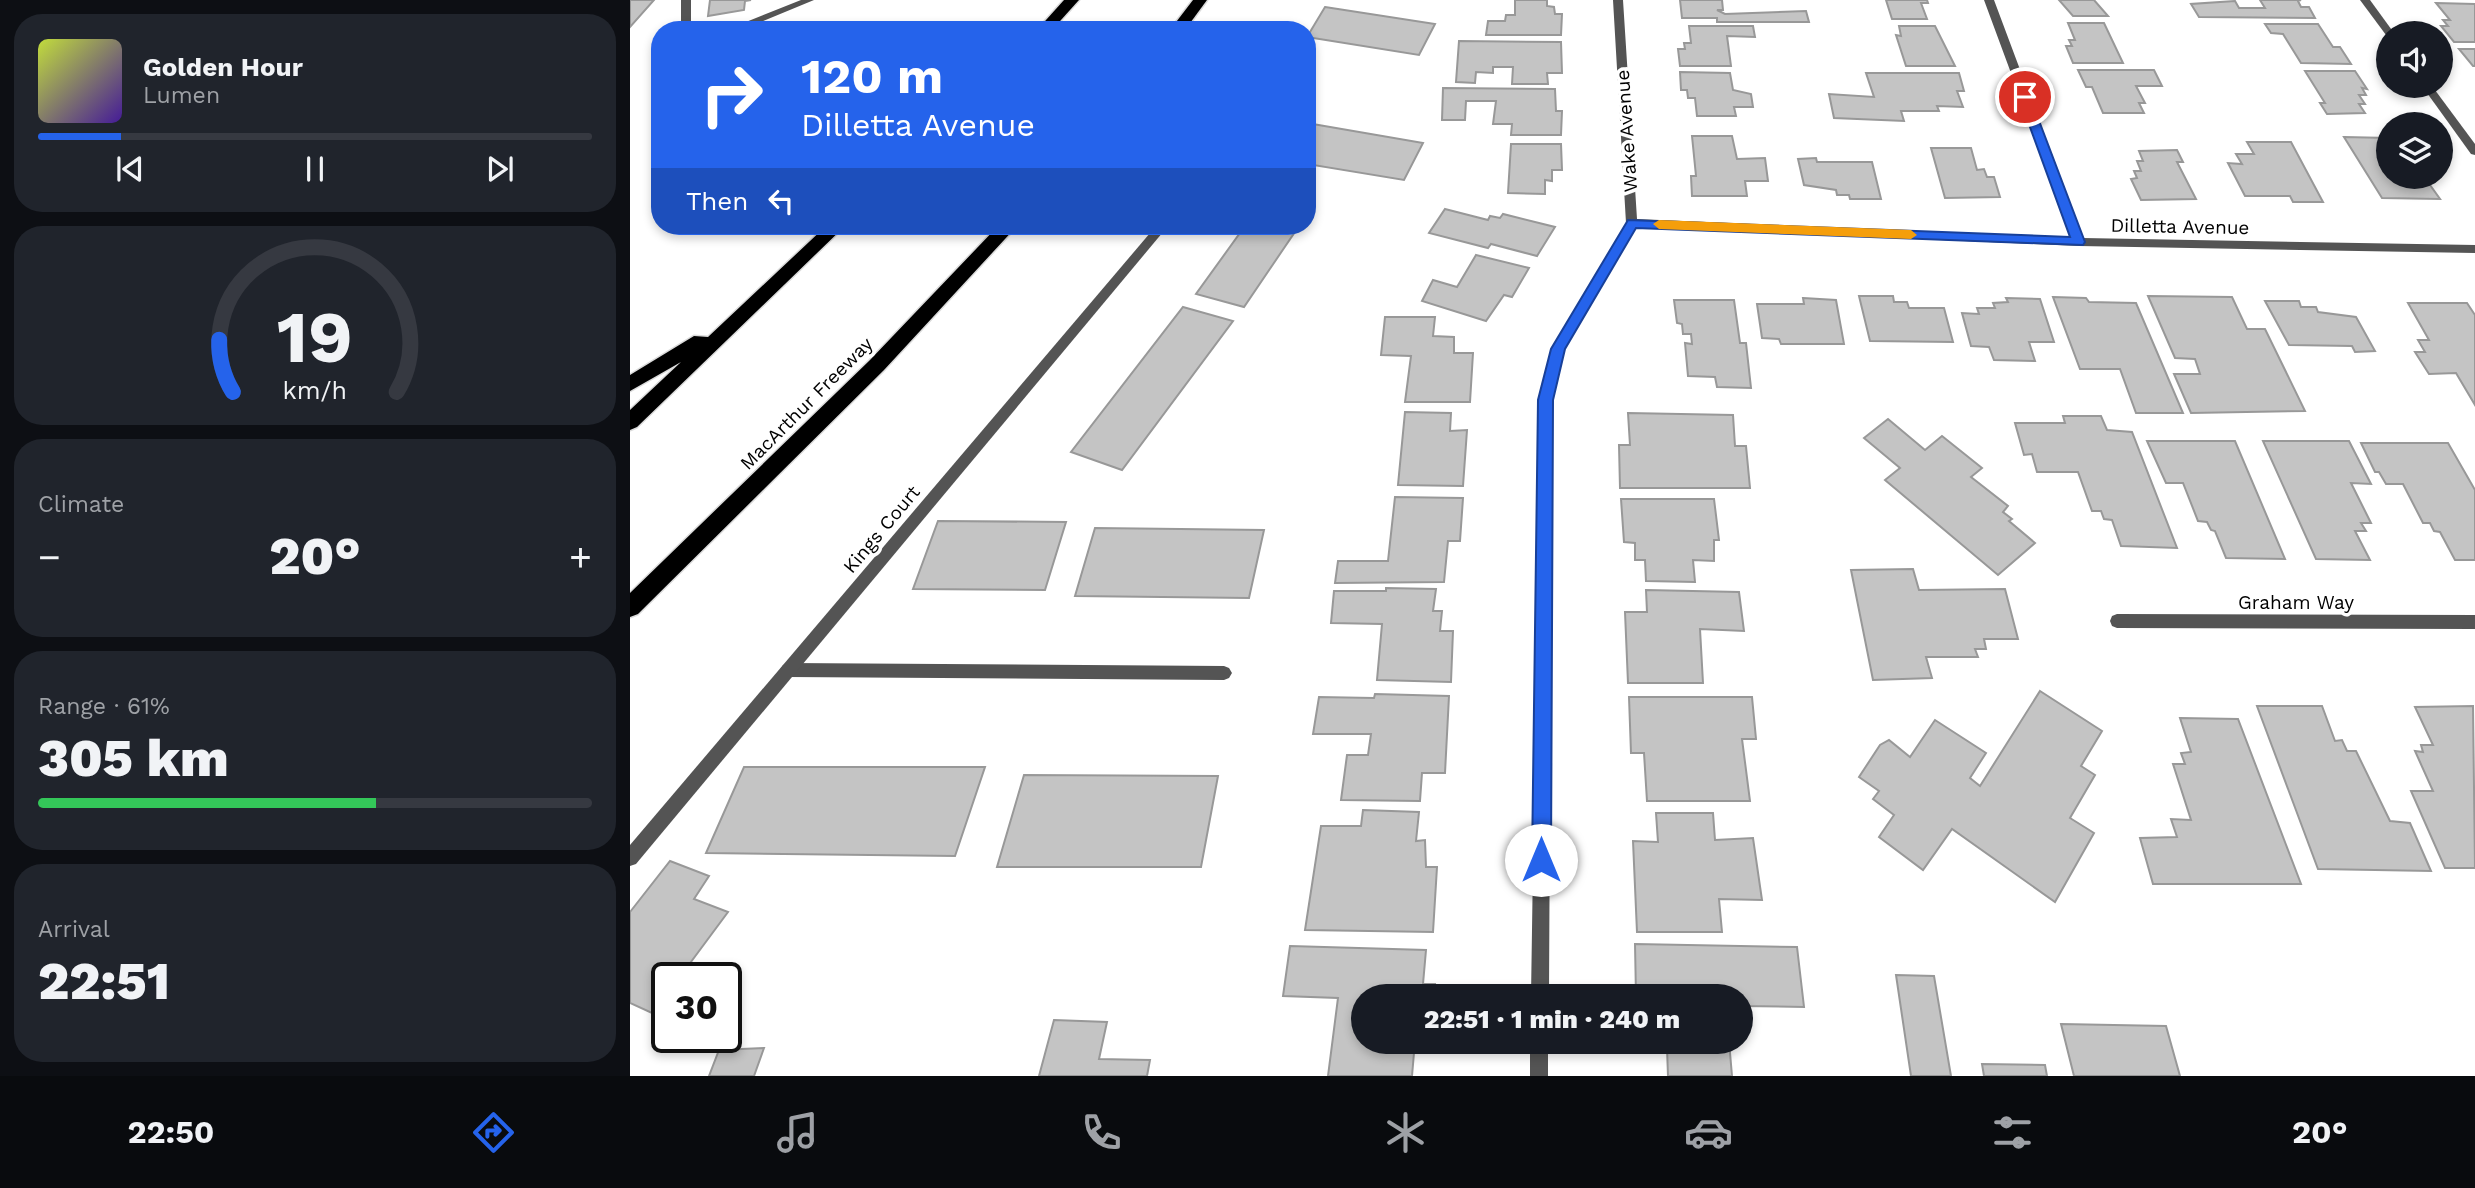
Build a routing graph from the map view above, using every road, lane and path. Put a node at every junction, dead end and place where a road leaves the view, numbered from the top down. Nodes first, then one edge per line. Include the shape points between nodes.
1 (686, 0) edge
2 (809, 0) edge
3 (1072, 0) edge
4 (1200, 0) edge
5 (1618, 0) edge
6 (1989, 0) edge
7 (2365, 0) edge
8 (686, 21) edge
9 (756, 21) edge
10 (1052, 21) edge
11 (1184, 21) edge
12 (2380, 21) edge
13 (2436, 98) edge
14 (2475, 152) edge
15 (1632, 223) junction
16 (826, 235) edge
17 (998, 235) edge
18 (1154, 235) edge
19 (2079, 242) junction
20 (2475, 249) edge
21 (735, 320) junction
22 (630, 384) edge
23 (630, 422) edge
24 (630, 607) edge
25 (2117, 621) dead end
26 (2475, 622) edge
27 (788, 670) junction
28 (1224, 673) dead end
29 (630, 858) edge
30 (1540, 984) edge
31 (1539, 1054) edge
32 (1539, 1076) edge

1 - 8 street
2 - 9 street
3 - 10 highway
4 - 11 highway
5 - 15 street, Wake Avenue
6 - 19 street
7 - 12 street
13 - 14 street
15 - 19 street, Dilletta Avenue
15 - 30 street via 1558,349 1546,400
16 - 21 highway
17 - 24 highway, MacArthur Freeway via 867,374
18 - 27 street, Kings Court
19 - 20 street, Dilletta Avenue
21 - 22 highway
21 - 23 highway
25 - 26 street, Graham Way
27 - 28 street
27 - 29 street, Kings Court
31 - 32 street

